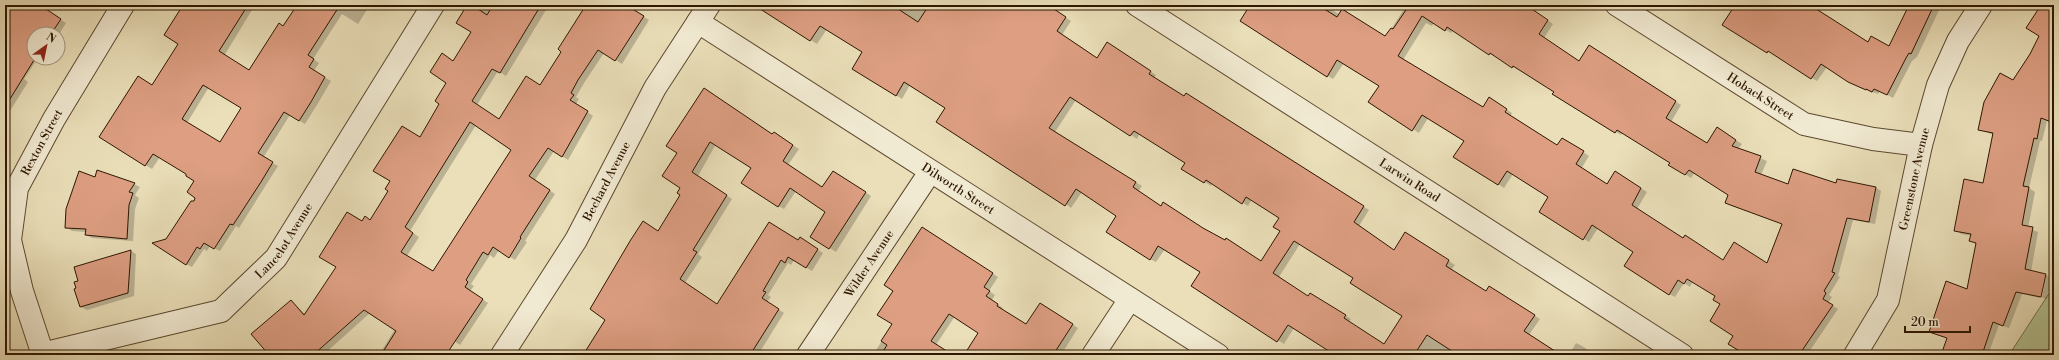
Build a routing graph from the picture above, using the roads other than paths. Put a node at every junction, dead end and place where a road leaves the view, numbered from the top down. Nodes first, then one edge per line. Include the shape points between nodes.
1 (434, 5) edge
2 (1137, 5) edge
3 (1617, 5) edge
4 (1981, 5) edge
5 (116, 7) edge
6 (703, 14) edge
7 (1921, 145) junction
8 (930, 172) junction
9 (1130, 299) junction
10 (42, 355) edge
11 (502, 355) edge
12 (808, 355) edge
13 (1093, 355) edge
14 (1218, 355) edge
15 (1682, 355) edge
16 (1854, 355) edge

1 - 10 street, Lancelot Avenue via 276,258 221,311
2 - 15 street, Larwin Road
3 - 7 street, Hoback Street via 1804,124
4 - 7 street, Greenstone Avenue via 1958,41 1938,85
5 - 10 street, Rexton Street via 17,188 10,240 22,291
6 - 8 street, Dilworth Street
6 - 11 street, Bechard Avenue via 655,88 576,240
7 - 16 street, Greenstone Avenue via 1888,300
8 - 9 street, Dilworth Street
8 - 12 street, Wilder Avenue
9 - 13 street
9 - 14 street, Dilworth Street

